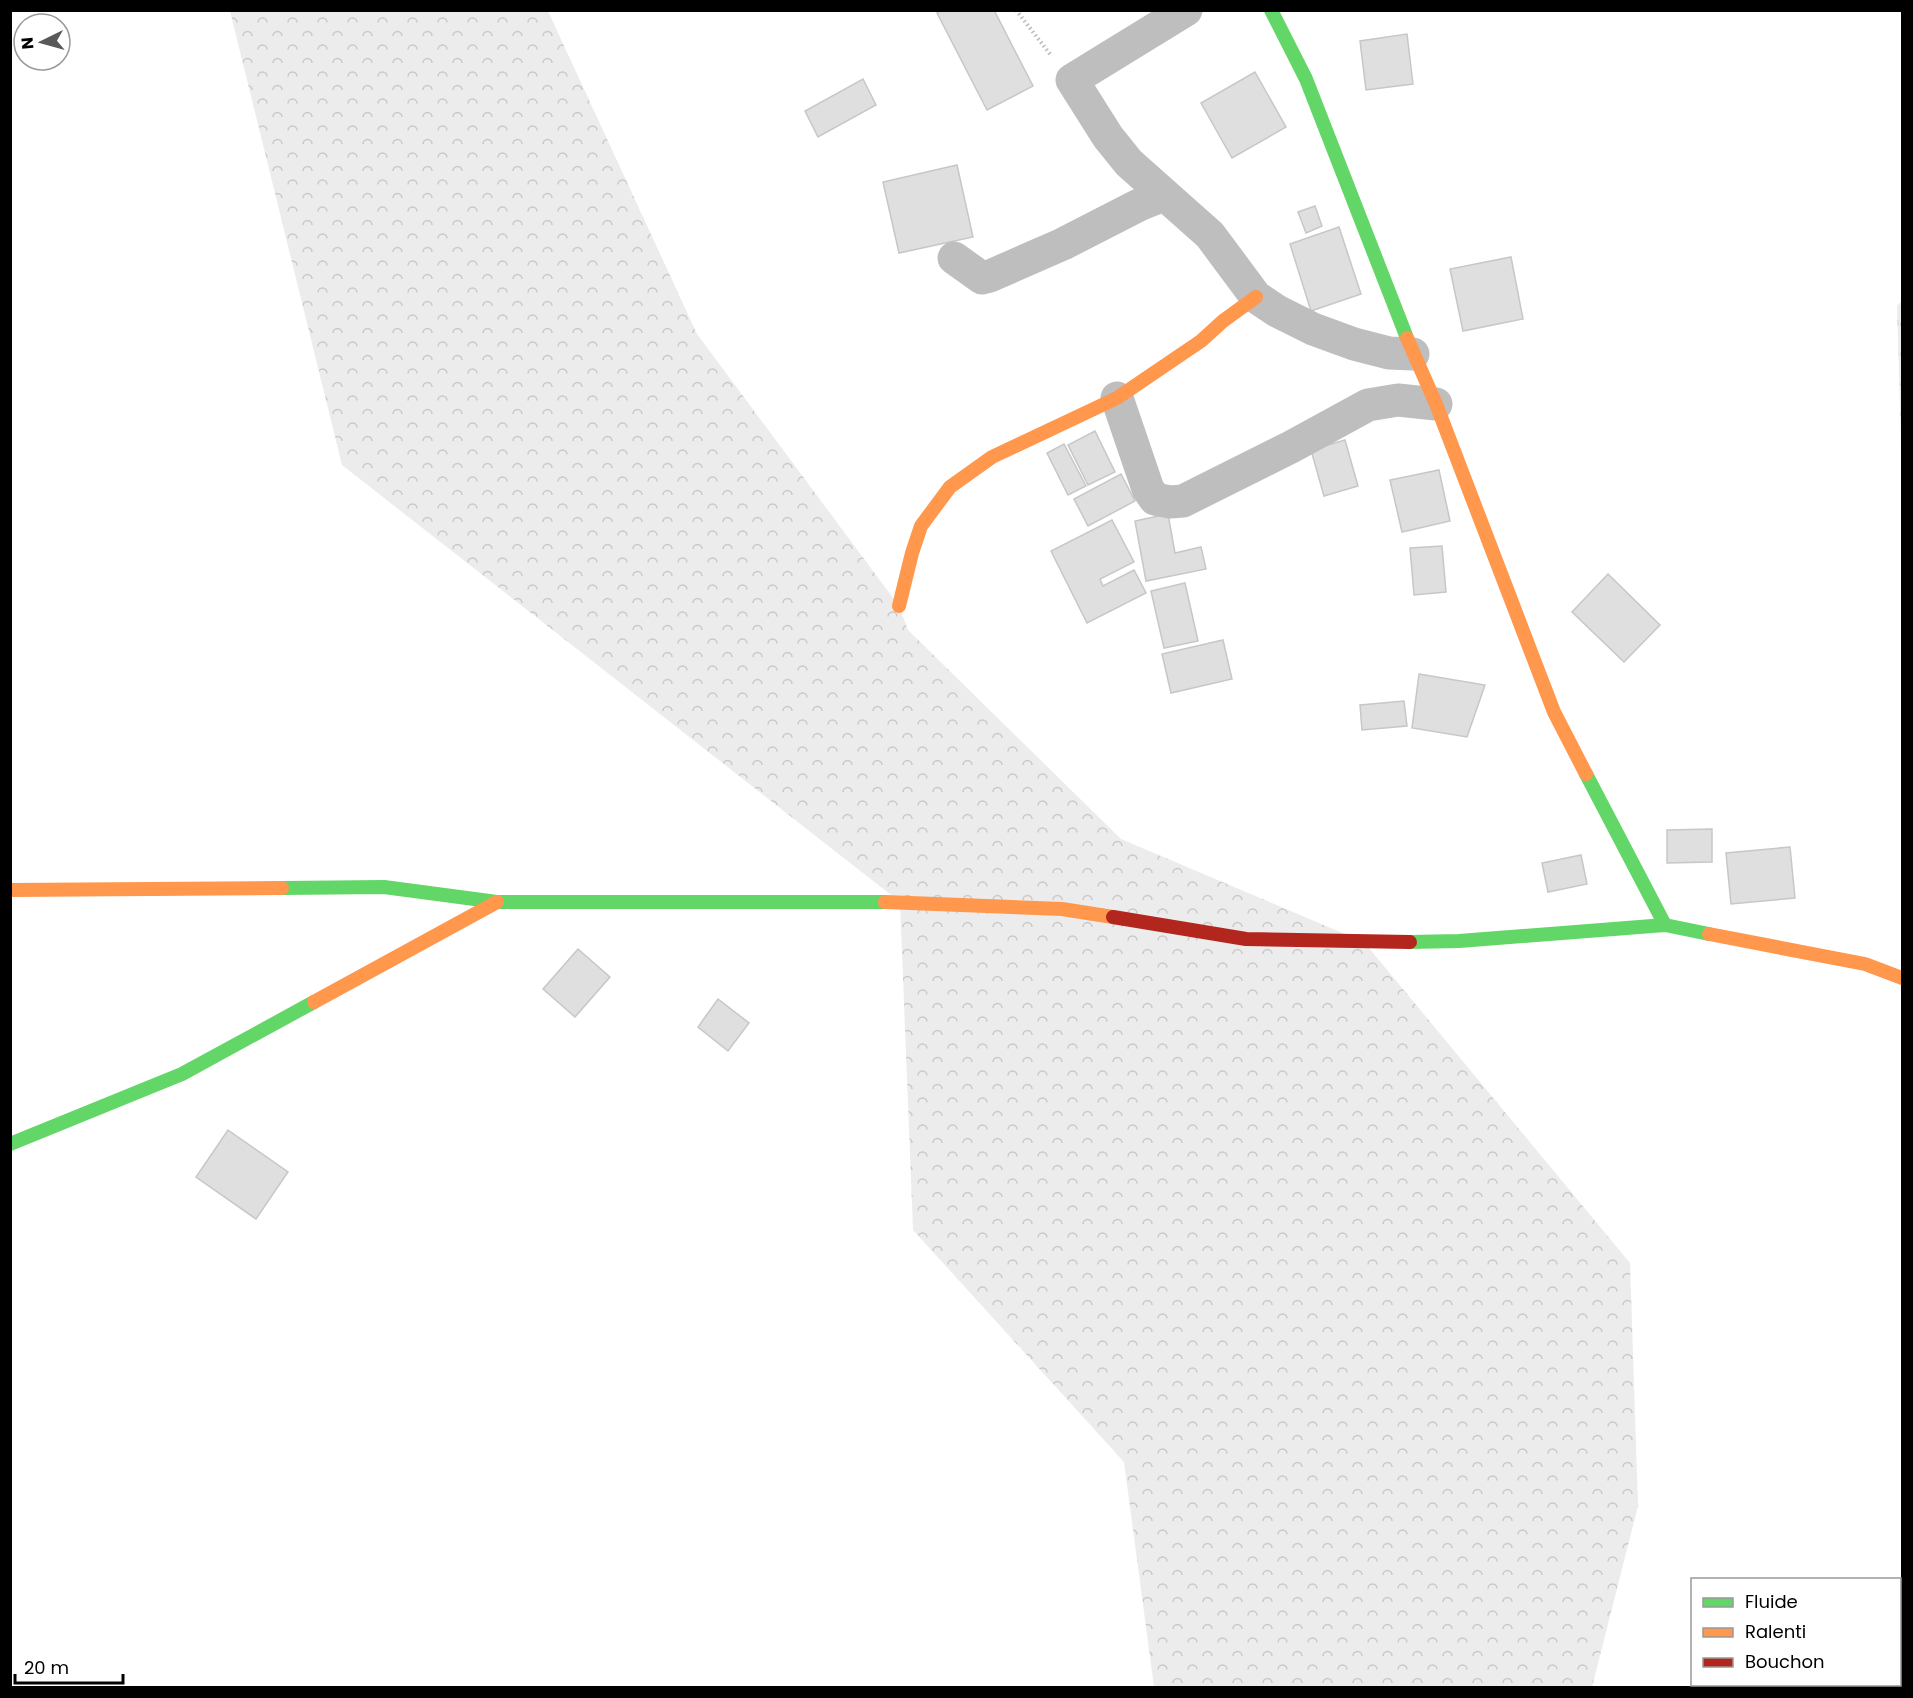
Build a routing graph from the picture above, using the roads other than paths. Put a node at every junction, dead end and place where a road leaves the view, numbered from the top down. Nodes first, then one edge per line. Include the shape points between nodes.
1 (1186, 10) edge
2 (1271, 10) edge
3 (1164, 195) junction
4 (954, 258) dead end
5 (1256, 297) junction
6 (1413, 354) junction
7 (1117, 398) junction
8 (1436, 404) junction
9 (899, 606) dead end
10 (10, 890) edge
11 (497, 902) junction
12 (1665, 925) junction
13 (1902, 978) edge
14 (10, 1144) edge

1 - 3 street via 1072,80 1108,137
2 - 6 street via 1306,79
3 - 4 street via 990,276 982,278
3 - 5 street via 1210,235
5 - 6 street via 1324,333 1389,353
5 - 7 street via 1201,341
6 - 8 street
7 - 8 street via 1148,489 1155,499 1170,502 1184,501 1368,405 1398,400
7 - 9 street via 992,457 950,488 921,526
8 - 12 street via 1554,712
10 - 11 street via 384,887
11 - 12 street via 900,902 1050,908 1246,939 1364,942 1460,941
11 - 14 street via 182,1074
12 - 13 street via 1865,964

